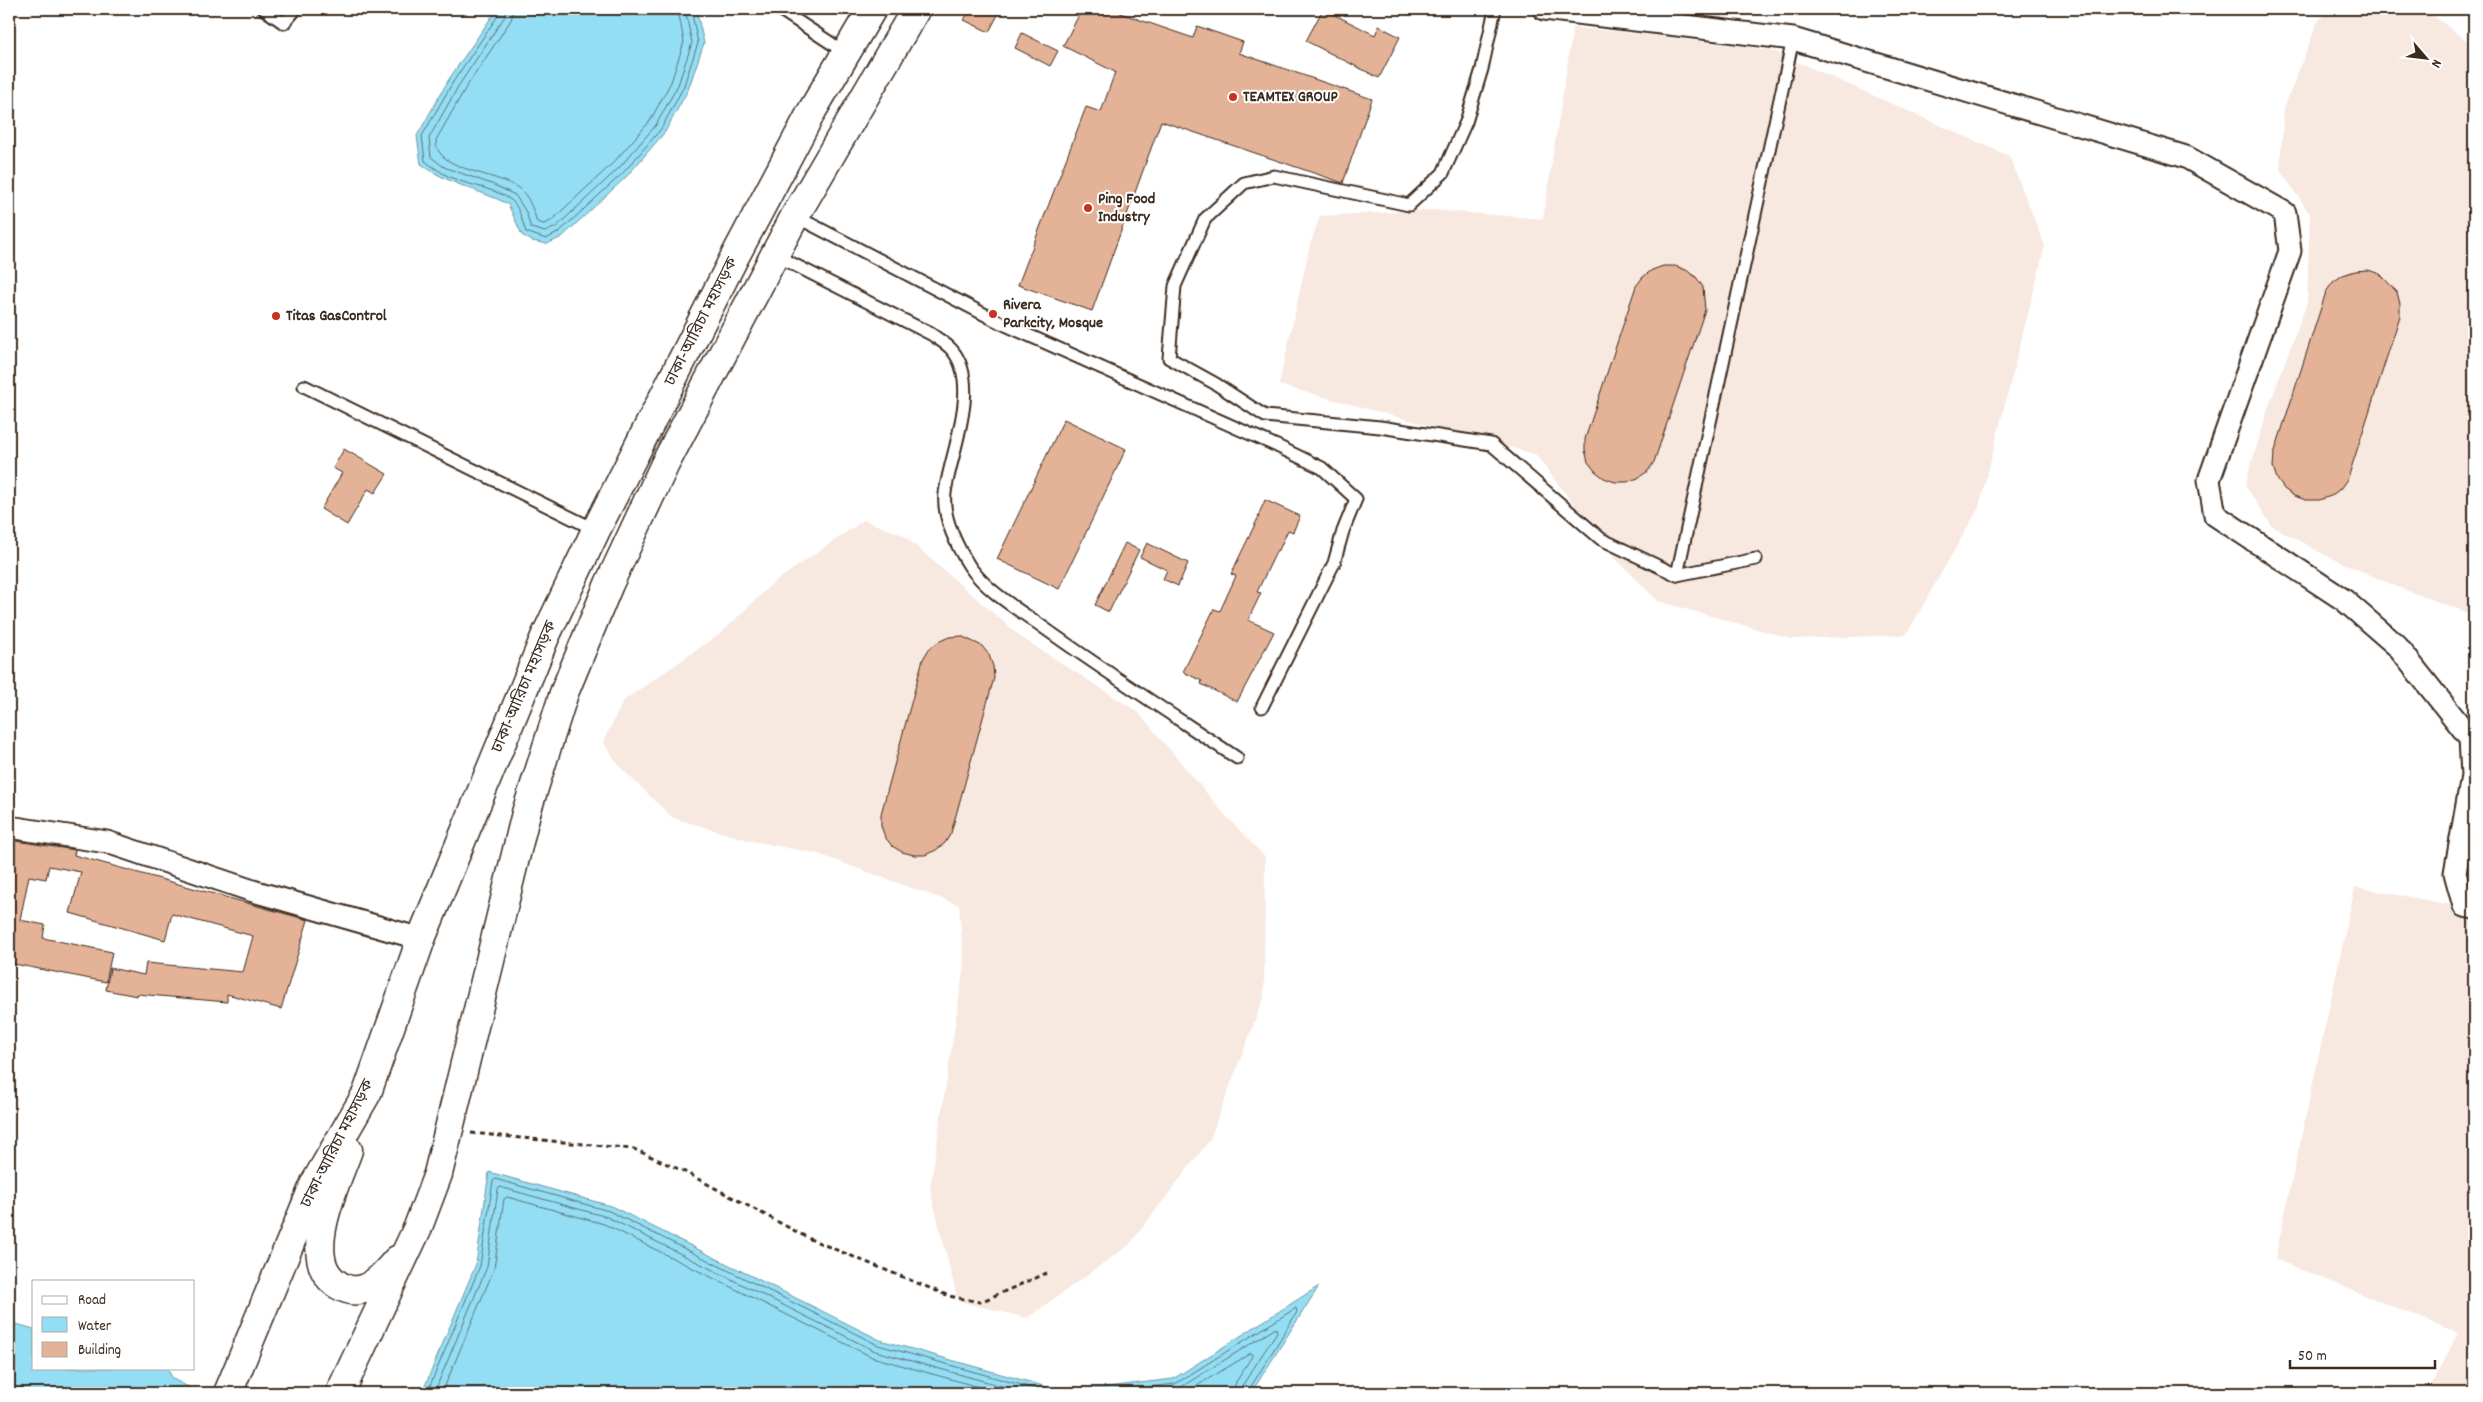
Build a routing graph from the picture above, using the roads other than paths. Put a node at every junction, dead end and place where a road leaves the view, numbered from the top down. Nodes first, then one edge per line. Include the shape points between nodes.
1 (264, 9) edge
2 (296, 9) edge
3 (779, 9) edge
4 (872, 9) edge
5 (916, 9) edge
6 (1495, 9) edge
7 (1544, 9) edge
8 (1793, 39) junction
9 (846, 53) junction
10 (795, 216) junction
11 (775, 255) junction
12 (304, 386) dead end
13 (596, 530) junction
14 (1756, 559) dead end
15 (1677, 575) junction
16 (1262, 707) dead end
17 (1237, 758) dead end
18 (9, 826) edge
19 (2474, 908) edge
20 (421, 938) junction
21 (367, 1093) junction
22 (418, 1228) junction
23 (230, 1391) edge
24 (340, 1393) edge

1 - 2 lane via 284,23
3 - 9 lane
4 - 9 highway, ঢাকা-আরিচা মহাসড়ক
5 - 10 highway, ঢাকা-আরিচা মহাসড়ক
6 - 15 lane via 1466,122 1443,173 1409,205 1274,176 1244,183 1205,219 1175,286 1169,358 1265,416 1380,427 1491,444 1601,539
7 - 8 street
8 - 15 lane
8 - 19 street via 2186,157 2284,213 2290,251 2209,480 2214,515 2344,600 2397,646 2470,738 2472,776 2455,873 2464,906
9 - 13 highway, ঢাকা-আরিচা মহাসড়ক via 813,109
10 - 11 highway, ঢাকা-আরিচা মহাসড়ক
10 - 16 lane via 1001,323 1322,468 1356,499 1334,563
11 - 17 lane via 931,334 953,350 962,370 965,393 958,444 945,494 949,524 971,567 1000,596 1055,636
11 - 22 highway, ঢাকা-আরিচা মহাসড়ক via 665,464 609,584 564,693 526,813 438,1174
12 - 13 lane
13 - 20 highway, ঢাকা-আরিচা মহাসড়ক via 514,709
14 - 15 lane
18 - 20 street via 107,842 253,891
20 - 21 highway, ঢাকা-আরিচা মহাসড়ক
21 - 22 highway via 321,1230 322,1267 338,1286 364,1289 388,1271
21 - 23 highway, ঢাকা-আরিচা মহাসড়ক via 315,1183
22 - 24 highway, ঢাকা-আরিচা মহাসড়ক

